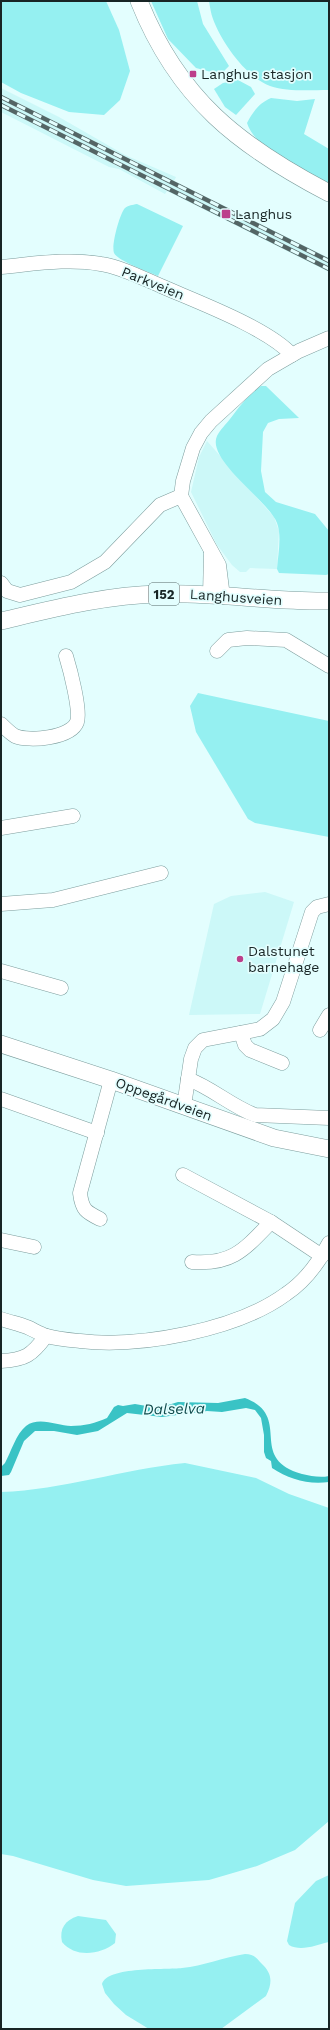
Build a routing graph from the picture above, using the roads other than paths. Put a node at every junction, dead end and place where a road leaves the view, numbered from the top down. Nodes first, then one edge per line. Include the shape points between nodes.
1 (139, 1) edge
2 (329, 193) edge
3 (1, 267) edge
4 (329, 338) edge
5 (292, 355) junction
6 (181, 496) junction
7 (6, 588) edge
8 (217, 596) junction
9 (329, 601) edge
10 (1, 621) edge
11 (217, 651) dead end
12 (66, 656) dead end
13 (329, 666) edge
14 (1, 724) edge
15 (73, 816) dead end
16 (1, 828) edge
17 (161, 873) dead end
18 (1, 904) edge
19 (329, 904) edge
20 (1, 971) edge
21 (61, 988) dead end
22 (329, 1015) edge
23 (320, 1030) dead end
24 (241, 1033) junction
25 (1, 1044) edge
26 (282, 1063) dead end
27 (188, 1079) junction
28 (111, 1080) junction
29 (1, 1099) edge
30 (184, 1106) junction
31 (329, 1118) edge
32 (97, 1133) junction
33 (329, 1149) edge
34 (183, 1175) dead end
35 (100, 1219) dead end
36 (271, 1222) junction
37 (1, 1240) edge
38 (329, 1243) edge
39 (34, 1247) dead end
40 (322, 1256) junction
41 (192, 1262) dead end
42 (1, 1320) edge
43 (46, 1336) junction
44 (1, 1361) edge

1 - 2 main road via 166,56 212,114 261,154
3 - 5 street, Parkveien via 74,262 106,265 238,321 274,340
4 - 5 street
5 - 6 street via 257,378 206,427 190,456
6 - 7 street via 154,510 114,554 96,569 71,582 32,593 20,595
6 - 8 street via 211,552
8 - 9 main road, Langhusveien / 152
8 - 10 main road, Langhusveien / 152 via 134,595
11 - 13 street via 228,640 286,640
12 - 14 street via 78,714 75,726 67,733 31,739 16,736
15 - 16 street
17 - 18 street via 52,900
19 - 24 street via 317,907 312,912 283,1002 273,1019 260,1029
20 - 21 street
22 - 23 street
24 - 26 street via 245,1045 250,1050
24 - 27 street via 203,1040 193,1053
25 - 28 main road, Oppegårdveien
27 - 30 street
27 - 31 street via 255,1115
28 - 30 main road, Oppegårdveien
28 - 32 street
29 - 32 street
30 - 33 main road, Oppegårdveien via 274,1138
32 - 35 street via 80,1193 81,1205 88,1213
34 - 36 street
36 - 40 street
36 - 41 street via 240,1252 226,1260 210,1263
37 - 39 street
38 - 40 street
40 - 43 street via 288,1294 239,1319 177,1336 133,1343 104,1344
42 - 43 street via 27,1327
43 - 44 street via 34,1351 23,1357

